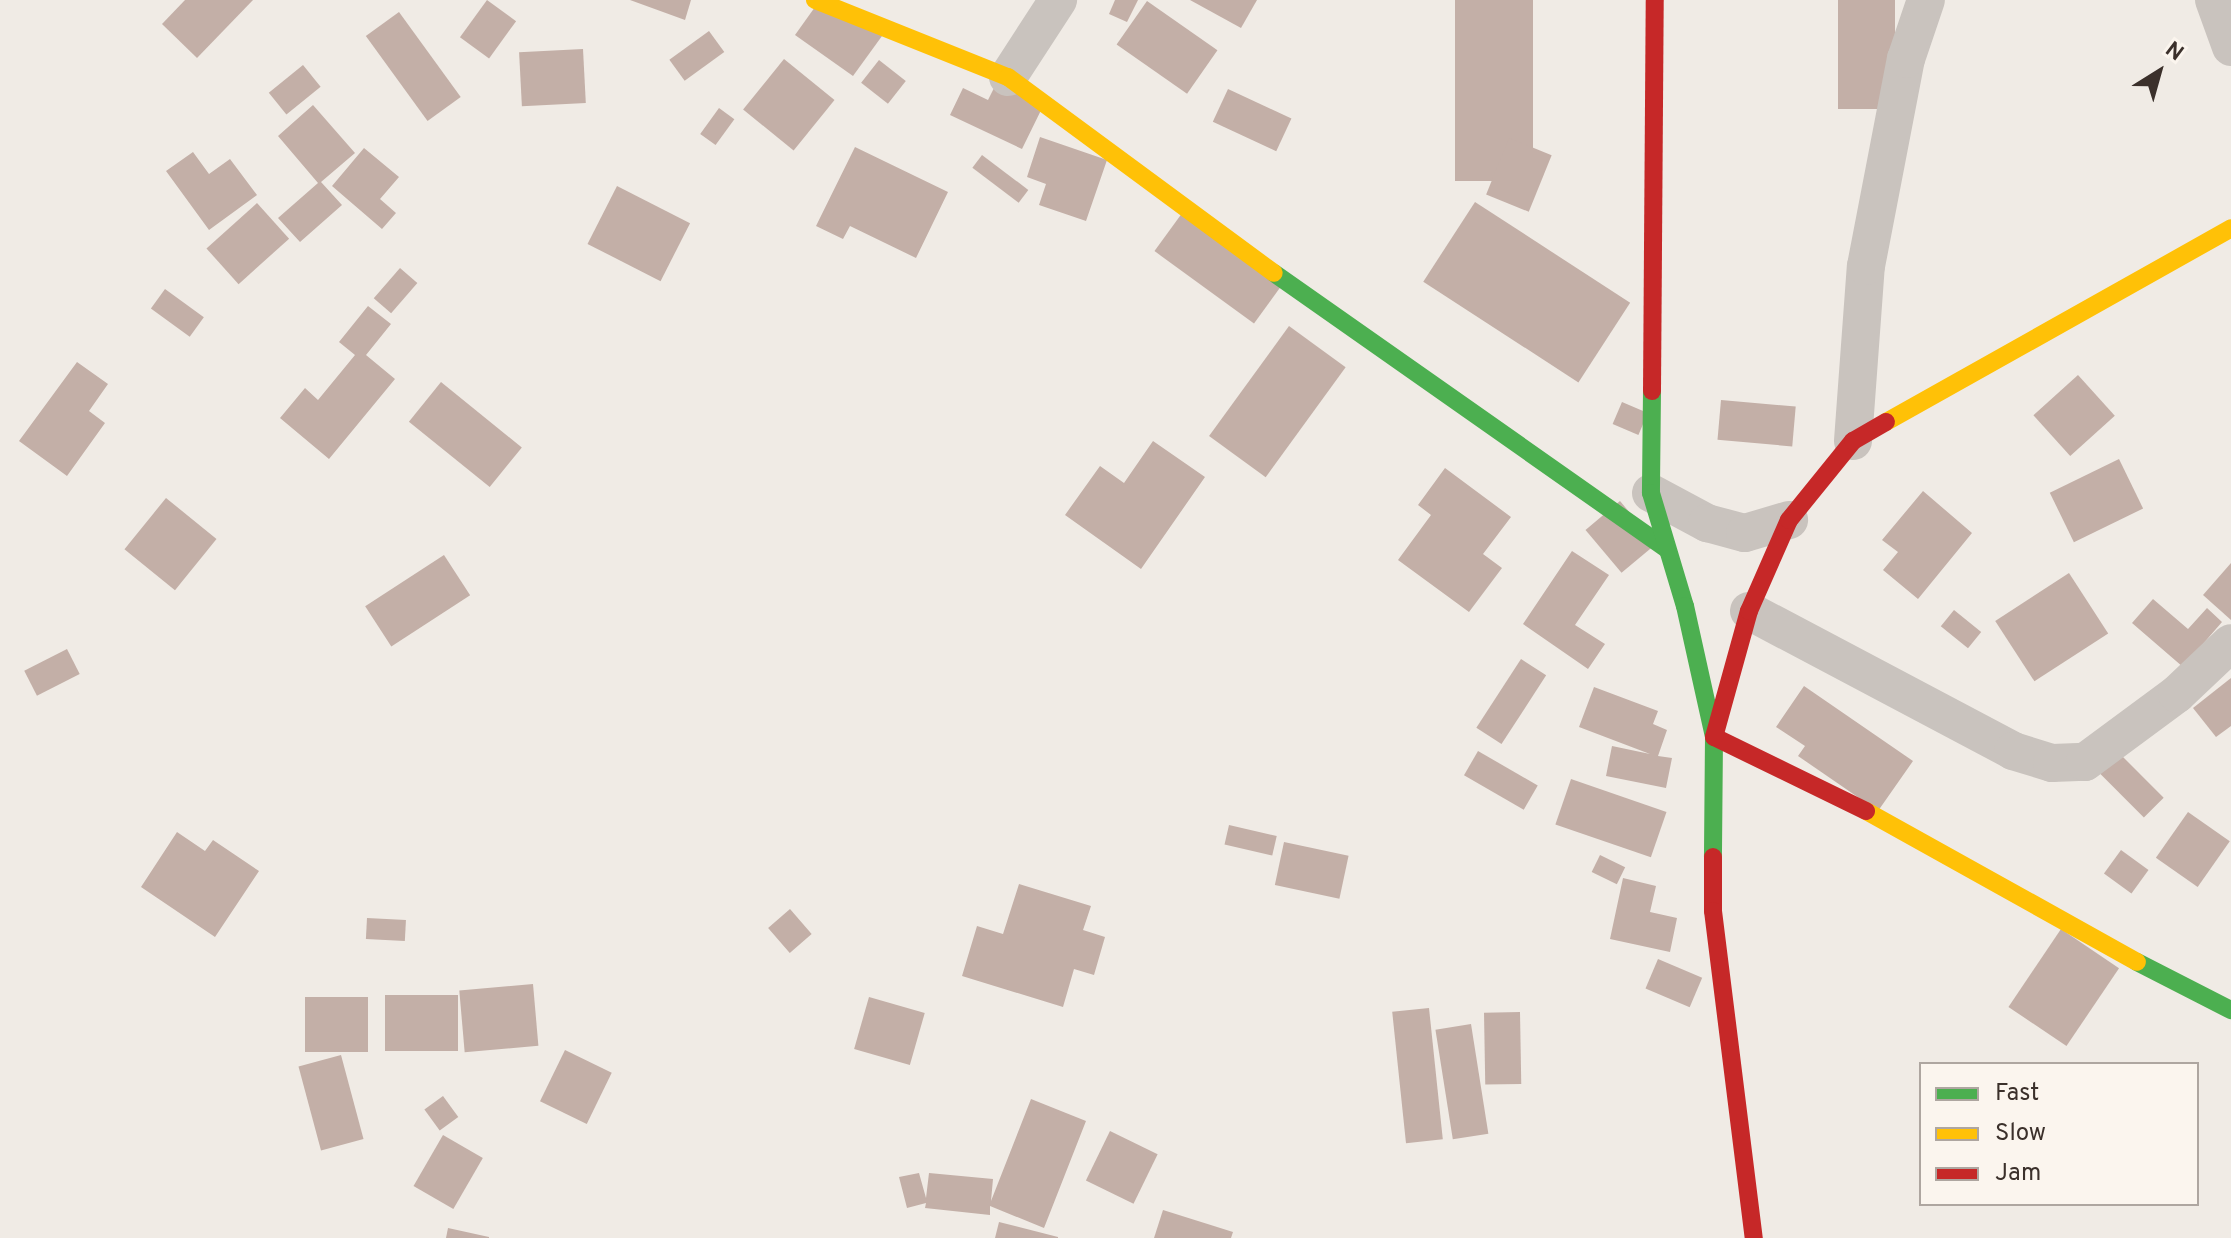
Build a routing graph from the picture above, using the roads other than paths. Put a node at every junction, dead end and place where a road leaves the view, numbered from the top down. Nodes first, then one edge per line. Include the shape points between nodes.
1 (815, 0) edge
2 (1058, 0) edge
3 (1655, 0) edge
4 (1926, 0) edge
5 (2214, 0) edge
6 (2231, 47) edge
7 (1008, 77) junction
8 (2231, 228) edge
9 (1853, 441) junction
10 (1651, 493) junction
11 (1789, 520) junction
12 (1666, 549) junction
13 (1749, 611) junction
14 (2231, 643) edge
15 (1714, 737) junction
16 (2231, 1010) edge
17 (1754, 1238) edge

1 - 7 street
2 - 7 street
3 - 10 street
4 - 9 street via 1906,59 1866,266
5 - 6 street
7 - 12 street via 1354,332 1597,496
8 - 9 street
9 - 11 street
10 - 11 street via 1707,523 1745,533
10 - 12 street
11 - 13 street
12 - 15 street via 1685,606
13 - 14 street via 2013,751 2052,763 2085,762 2177,694
13 - 15 street
15 - 16 street via 1884,820 2066,925
15 - 17 street via 1713,911

